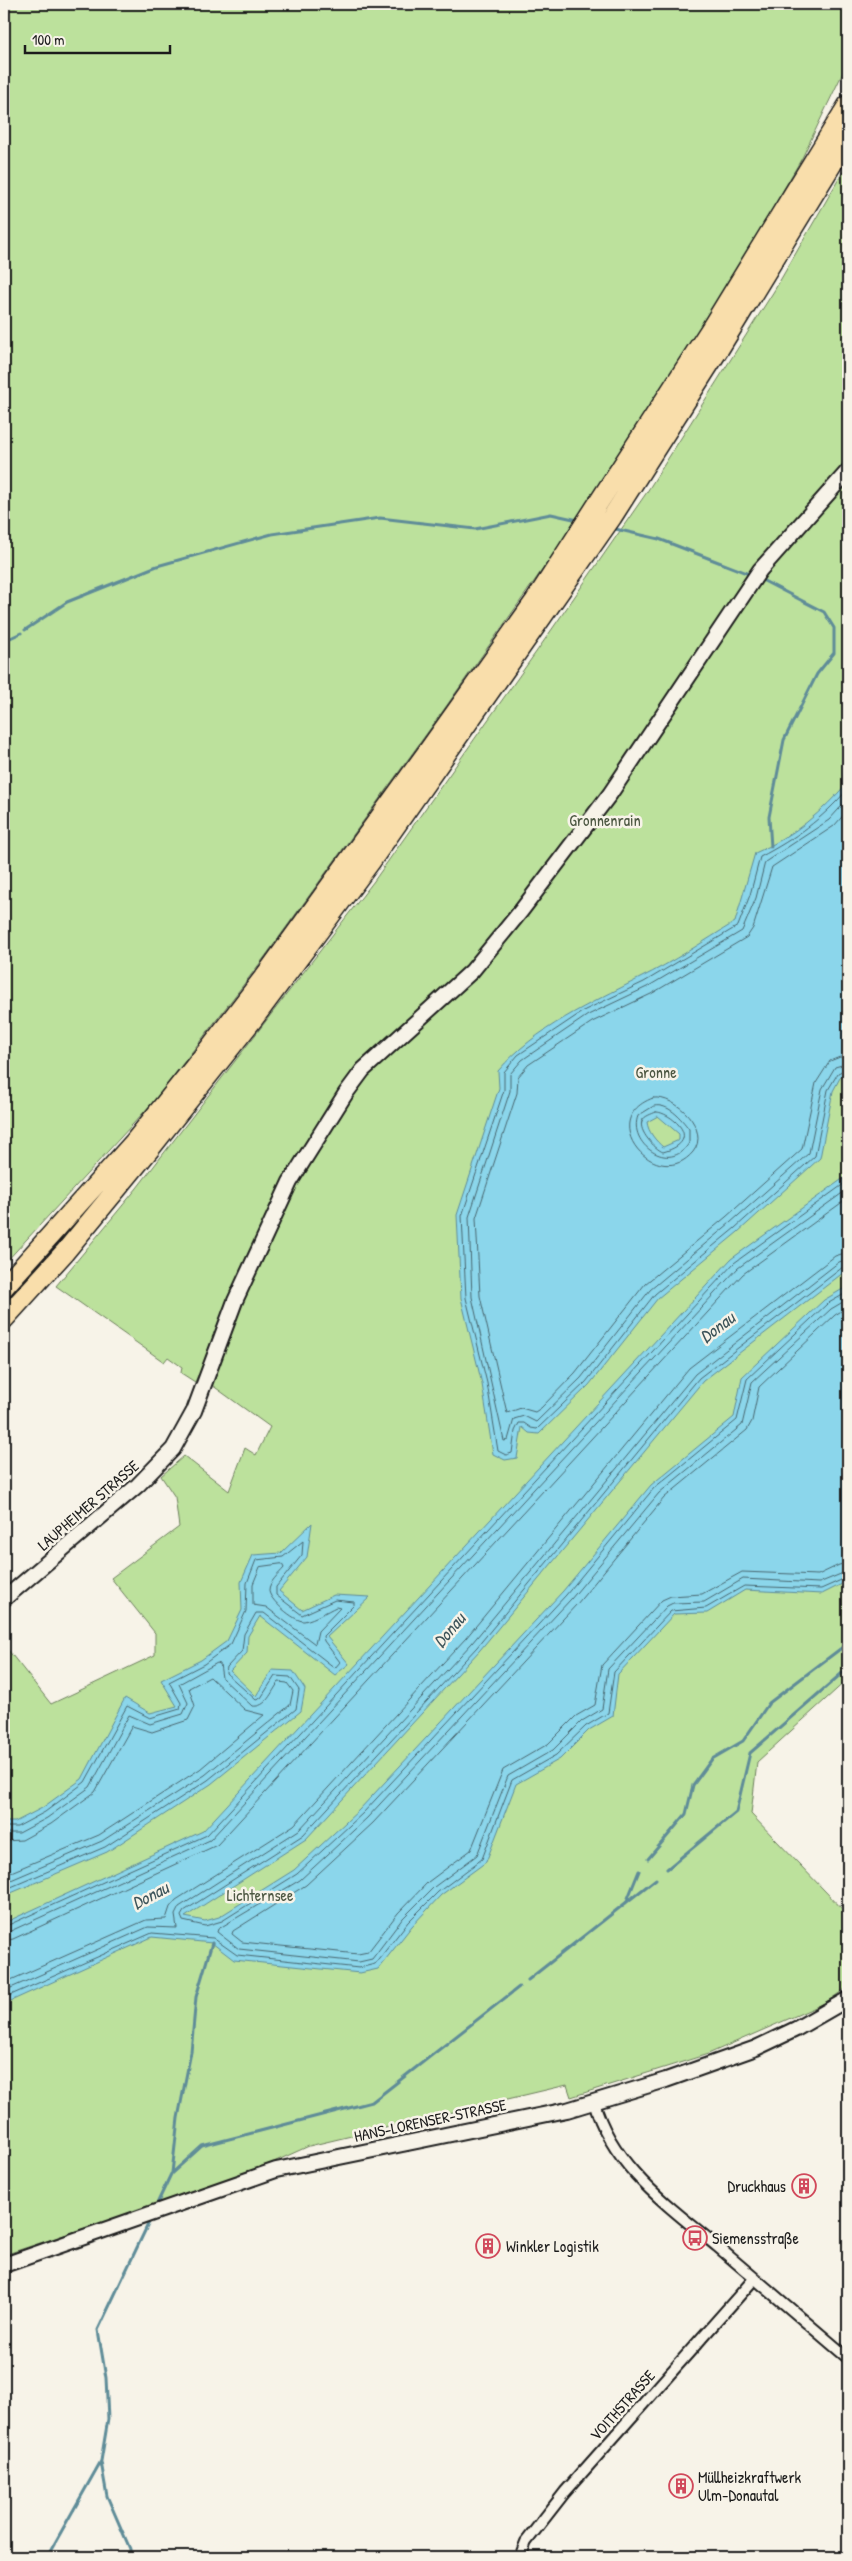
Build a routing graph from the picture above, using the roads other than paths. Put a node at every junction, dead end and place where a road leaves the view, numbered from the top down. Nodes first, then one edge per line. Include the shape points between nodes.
1 (848, 105) edge
2 (848, 138) edge
3 (636, 462) junction
4 (848, 471) edge
5 (620, 487) junction
6 (4, 1287) edge
7 (4, 1320) edge
8 (4, 1599) edge
9 (848, 1999) edge
10 (594, 2102) junction
11 (7, 2265) edge
12 (754, 2279) junction
13 (848, 2358) edge
14 (520, 2557) edge

1 - 3 highway via 710,330
2 - 3 highway
3 - 5 highway
4 - 8 street, LAUPHEIMER STRASSE via 748,585 610,794 521,911 472,971 363,1070 346,1093 290,1182 235,1300 186,1429 157,1468
5 - 6 highway via 593,509 535,601 267,973 135,1141
5 - 7 highway via 612,516 371,861 254,1018 149,1150
9 - 10 street, HANS-LORENSER-STRASSE via 756,2048
10 - 11 street, HANS-LORENSER-STRASSE via 276,2170
10 - 12 street via 598,2118 617,2151 640,2179
12 - 13 street
12 - 14 street, VOITHSTRASSE via 565,2492 526,2542

